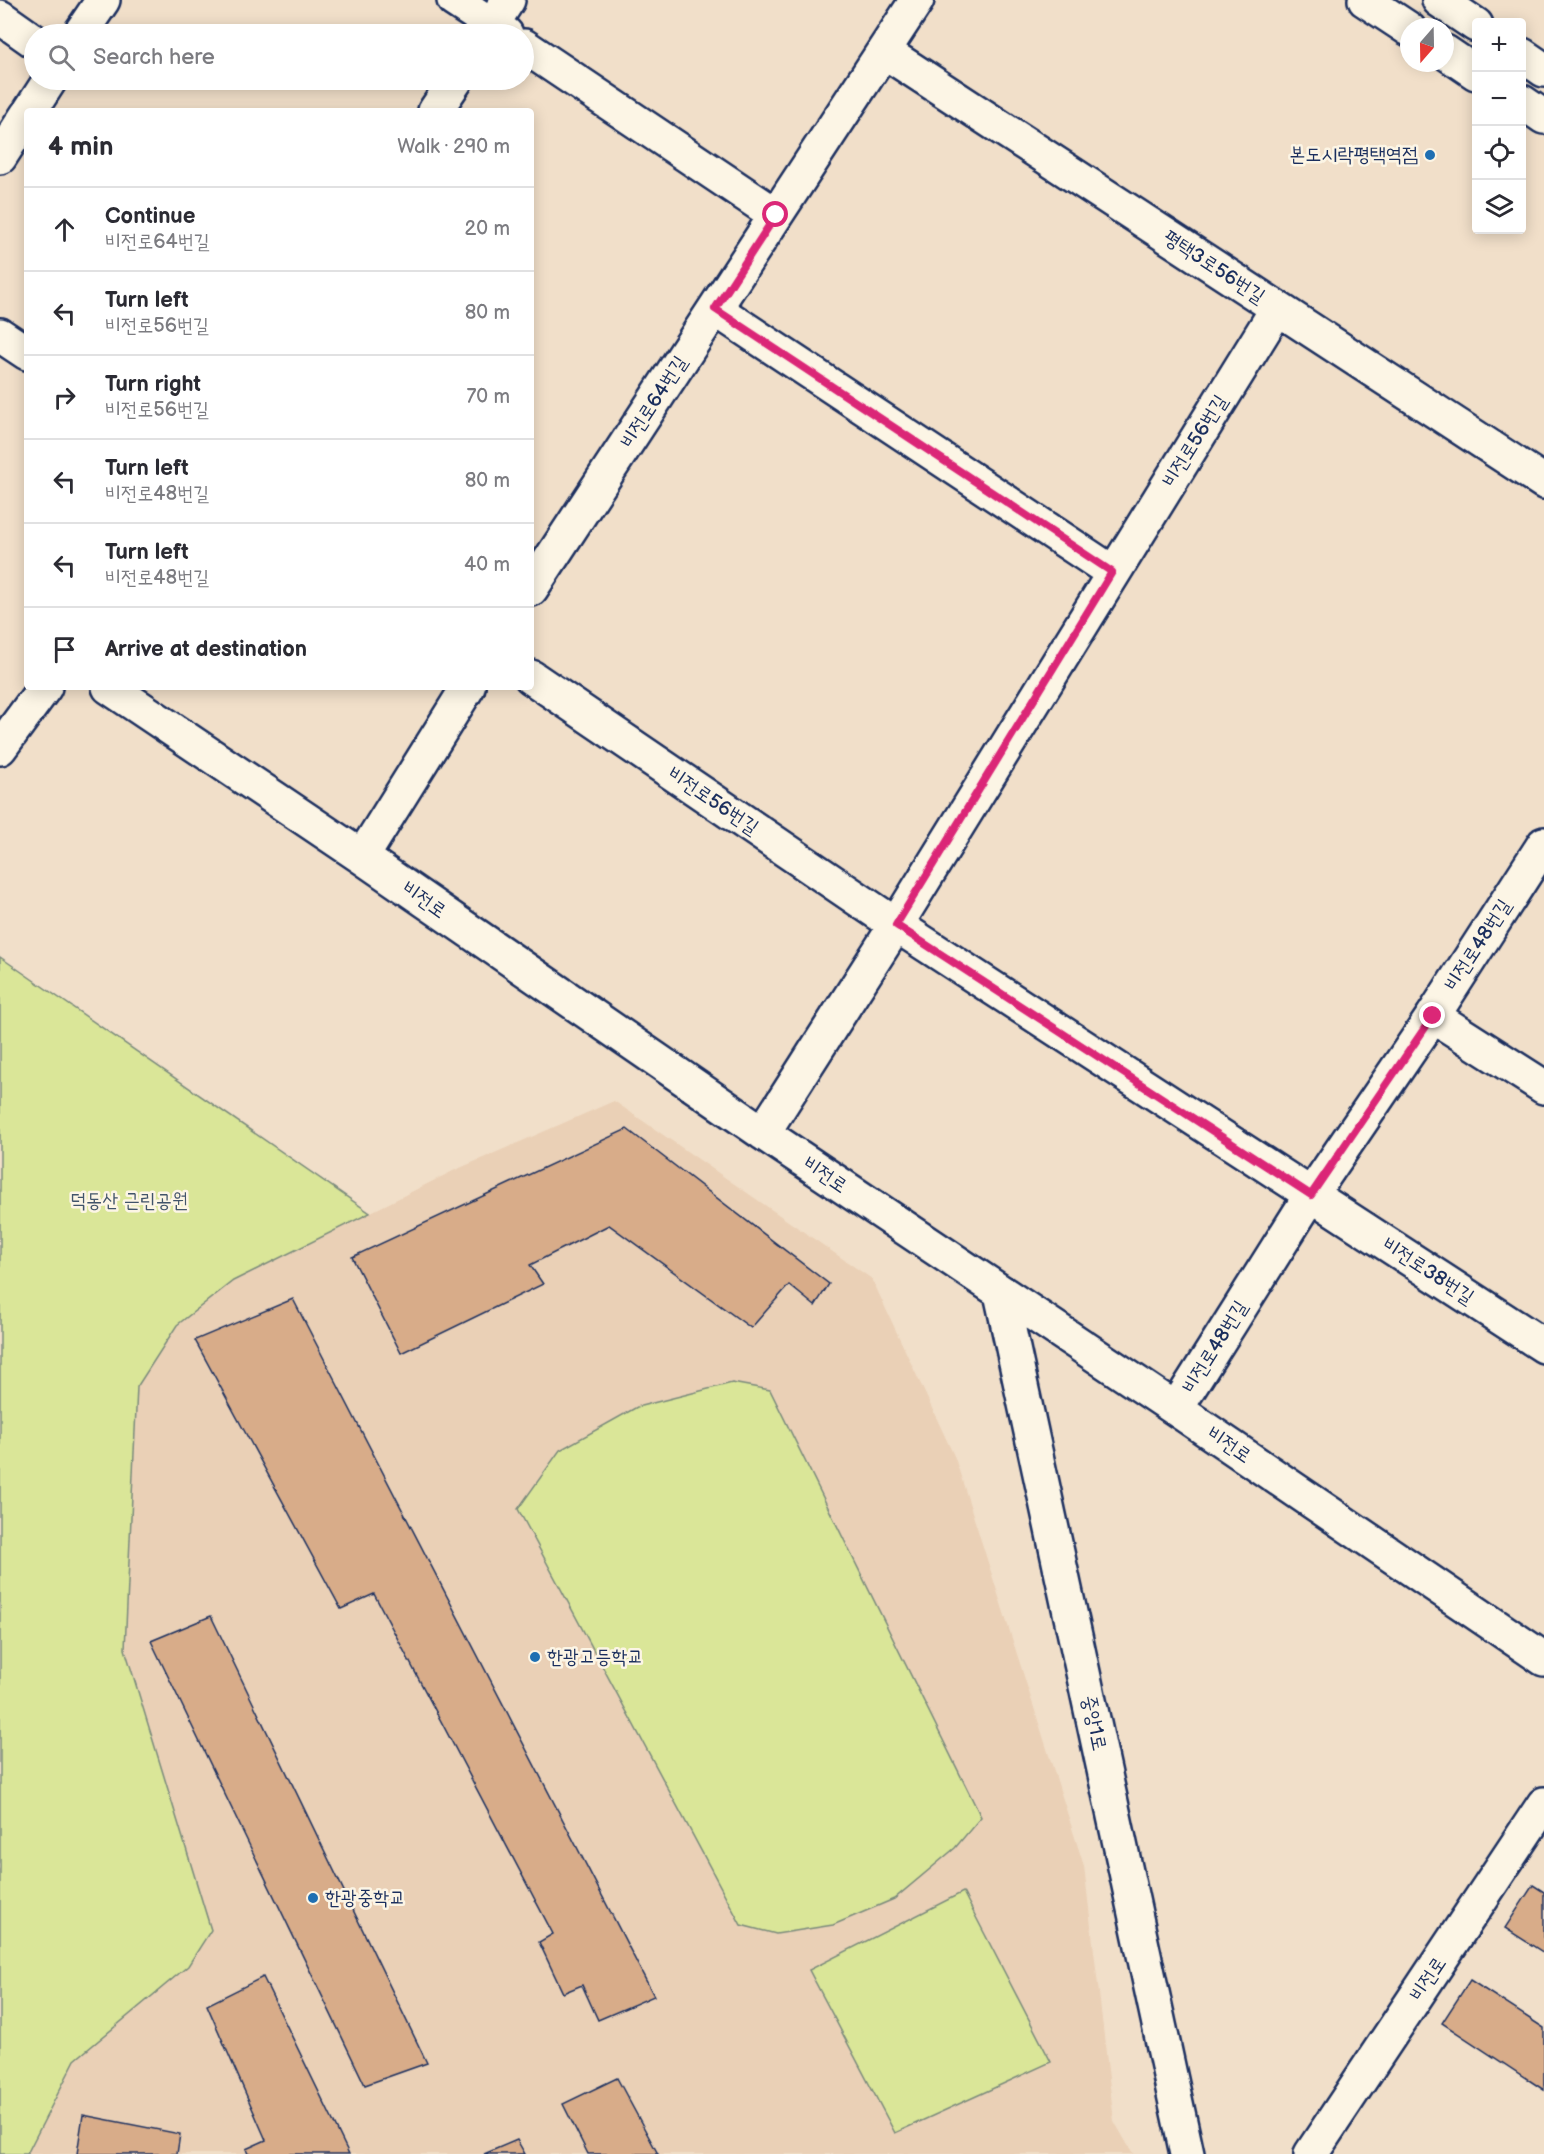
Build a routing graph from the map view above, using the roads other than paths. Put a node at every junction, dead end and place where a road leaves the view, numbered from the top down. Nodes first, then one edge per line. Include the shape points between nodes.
1 (103, 0) edge
2 (454, 0) edge
3 (917, 0) edge
4 (1365, 0) edge
5 (1439, 0) edge
6 (0, 17) edge
7 (1472, 22) edge
8 (1400, 23) edge
9 (87, 24) edge
10 (498, 24) edge
11 (24, 34) edge
12 (885, 51) junction
13 (534, 53) edge
14 (1454, 58) edge
15 (1526, 58) edge
16 (1544, 70) edge
17 (1475, 72) edge
18 (44, 90) edge
19 (449, 90) edge
20 (1526, 105) edge
21 (32, 108) edge
22 (437, 108) edge
23 (1544, 117) edge
24 (24, 120) edge
25 (0, 157) edge
26 (776, 215) junction
27 (715, 309) junction
28 (1277, 309) junction
29 (0, 335) edge
30 (24, 351) edge
31 (1544, 482) edge
32 (1112, 572) junction
33 (534, 584) edge
34 (534, 679) edge
35 (43, 690) edge
36 (113, 690) edge
37 (466, 690) edge
38 (0, 748) edge
39 (1544, 844) edge
40 (362, 857) junction
41 (896, 925) junction
42 (1433, 1016) junction
43 (1544, 1088) edge
44 (764, 1133) junction
45 (1311, 1195) junction
46 (1001, 1293) junction
47 (1544, 1346) edge
48 (1176, 1409) junction
49 (1544, 1659) edge
50 (1544, 1804) edge
51 (1187, 2154) edge
52 (1311, 2154) edge

1 - 9 street
2 - 10 street
3 - 12 street, 비전로64번길
4 - 8 street
5 - 7 street
6 - 11 street
12 - 26 street, 비전로64번길
12 - 28 street, 평택3로56번길
13 - 26 street
14 - 17 street
15 - 16 street
18 - 21 street
19 - 22 street
20 - 23 street
24 - 25 street
26 - 27 street, 비전로64번길
27 - 32 street
27 - 33 street, 비전로64번길
28 - 31 street, 평택3로56번길
28 - 32 street, 비전로56번길
29 - 30 street
32 - 41 street, 비전로56번길
34 - 41 street, 비전로56번길
35 - 38 street
36 - 40 street, 비전로
37 - 40 street
39 - 42 street, 비전로48번길
40 - 44 street, 비전로
41 - 44 street, 비전로56번길
41 - 45 street
42 - 43 street
42 - 45 street, 비전로48번길
44 - 46 street, 비전로
45 - 47 street, 비전로38번길
45 - 48 street, 비전로48번길
46 - 48 street, 비전로
46 - 51 street, 중앙1로
48 - 49 street, 비전로
50 - 52 street, 비전로

